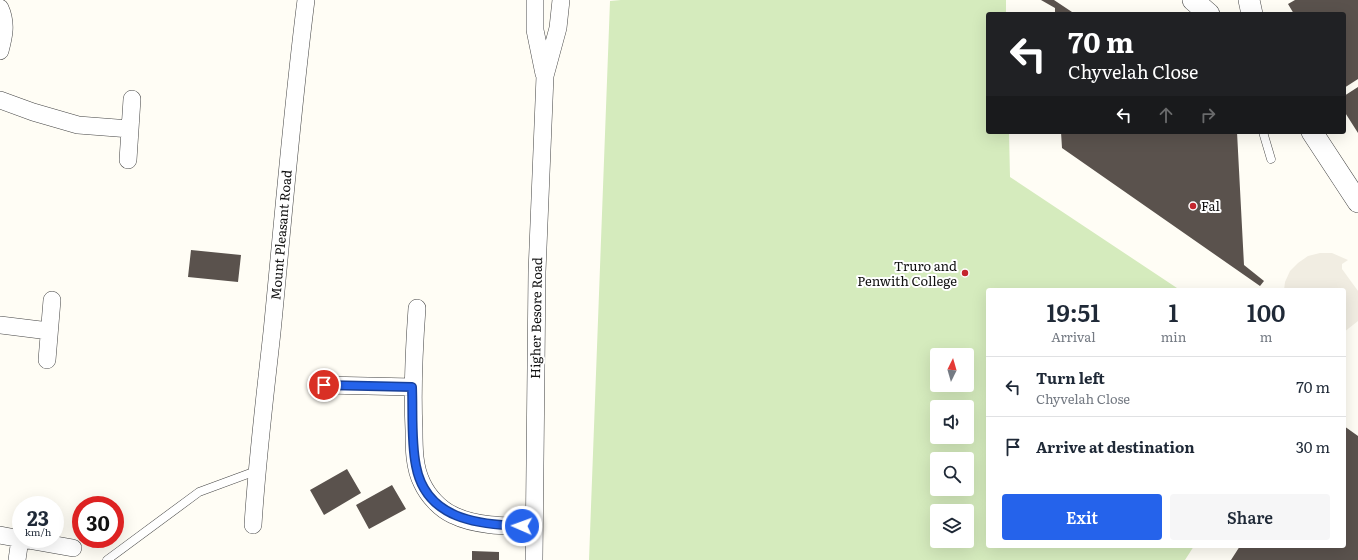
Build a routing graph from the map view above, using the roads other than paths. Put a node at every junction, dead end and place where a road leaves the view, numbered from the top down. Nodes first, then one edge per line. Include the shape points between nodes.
1 (306, 0) edge
2 (535, 0) edge
3 (561, 0) edge
4 (1193, 0) edge
5 (1249, 0) edge
6 (0, 8) edge
7 (1207, 12) edge
8 (1252, 12) edge
9 (0, 51) edge
10 (545, 76) junction
11 (132, 99) dead end
12 (0, 100) edge
13 (130, 129) junction
14 (1264, 134) edge
15 (1313, 134) edge
16 (1271, 159) dead end
17 (128, 160) dead end
18 (1358, 202) edge
19 (52, 300) dead end
20 (417, 308) dead end
21 (0, 326) edge
22 (49, 330) junction
23 (47, 360) dead end
24 (324, 385) dead end
25 (412, 387) junction
26 (256, 471) junction
27 (253, 525) dead end
28 (534, 526) junction
29 (0, 535) edge
30 (12, 537) edge
31 (19, 548) edge
32 (17, 560) edge
33 (107, 560) edge
34 (534, 560) edge

1 - 26 street, Mount Pleasant Road via 295,84
2 - 10 street, Higher Besore Road via 535,30
3 - 10 street, Higher Besore Road via 558,28
4 - 7 street
5 - 8 street
6 - 9 street via 5,33
10 - 28 street, Higher Besore Road via 537,272
11 - 13 street
12 - 13 street via 78,125
13 - 17 street
14 - 16 lane
15 - 18 street
19 - 22 street
20 - 25 street
21 - 22 street
22 - 23 street
24 - 25 street
25 - 28 street via 416,467 421,483 429,495 453,515 469,521 501,526
26 - 27 street, Mount Pleasant Road
26 - 33 lane via 198,492
28 - 34 street, Higher Besore Road
29 - 30 street
31 - 32 street

